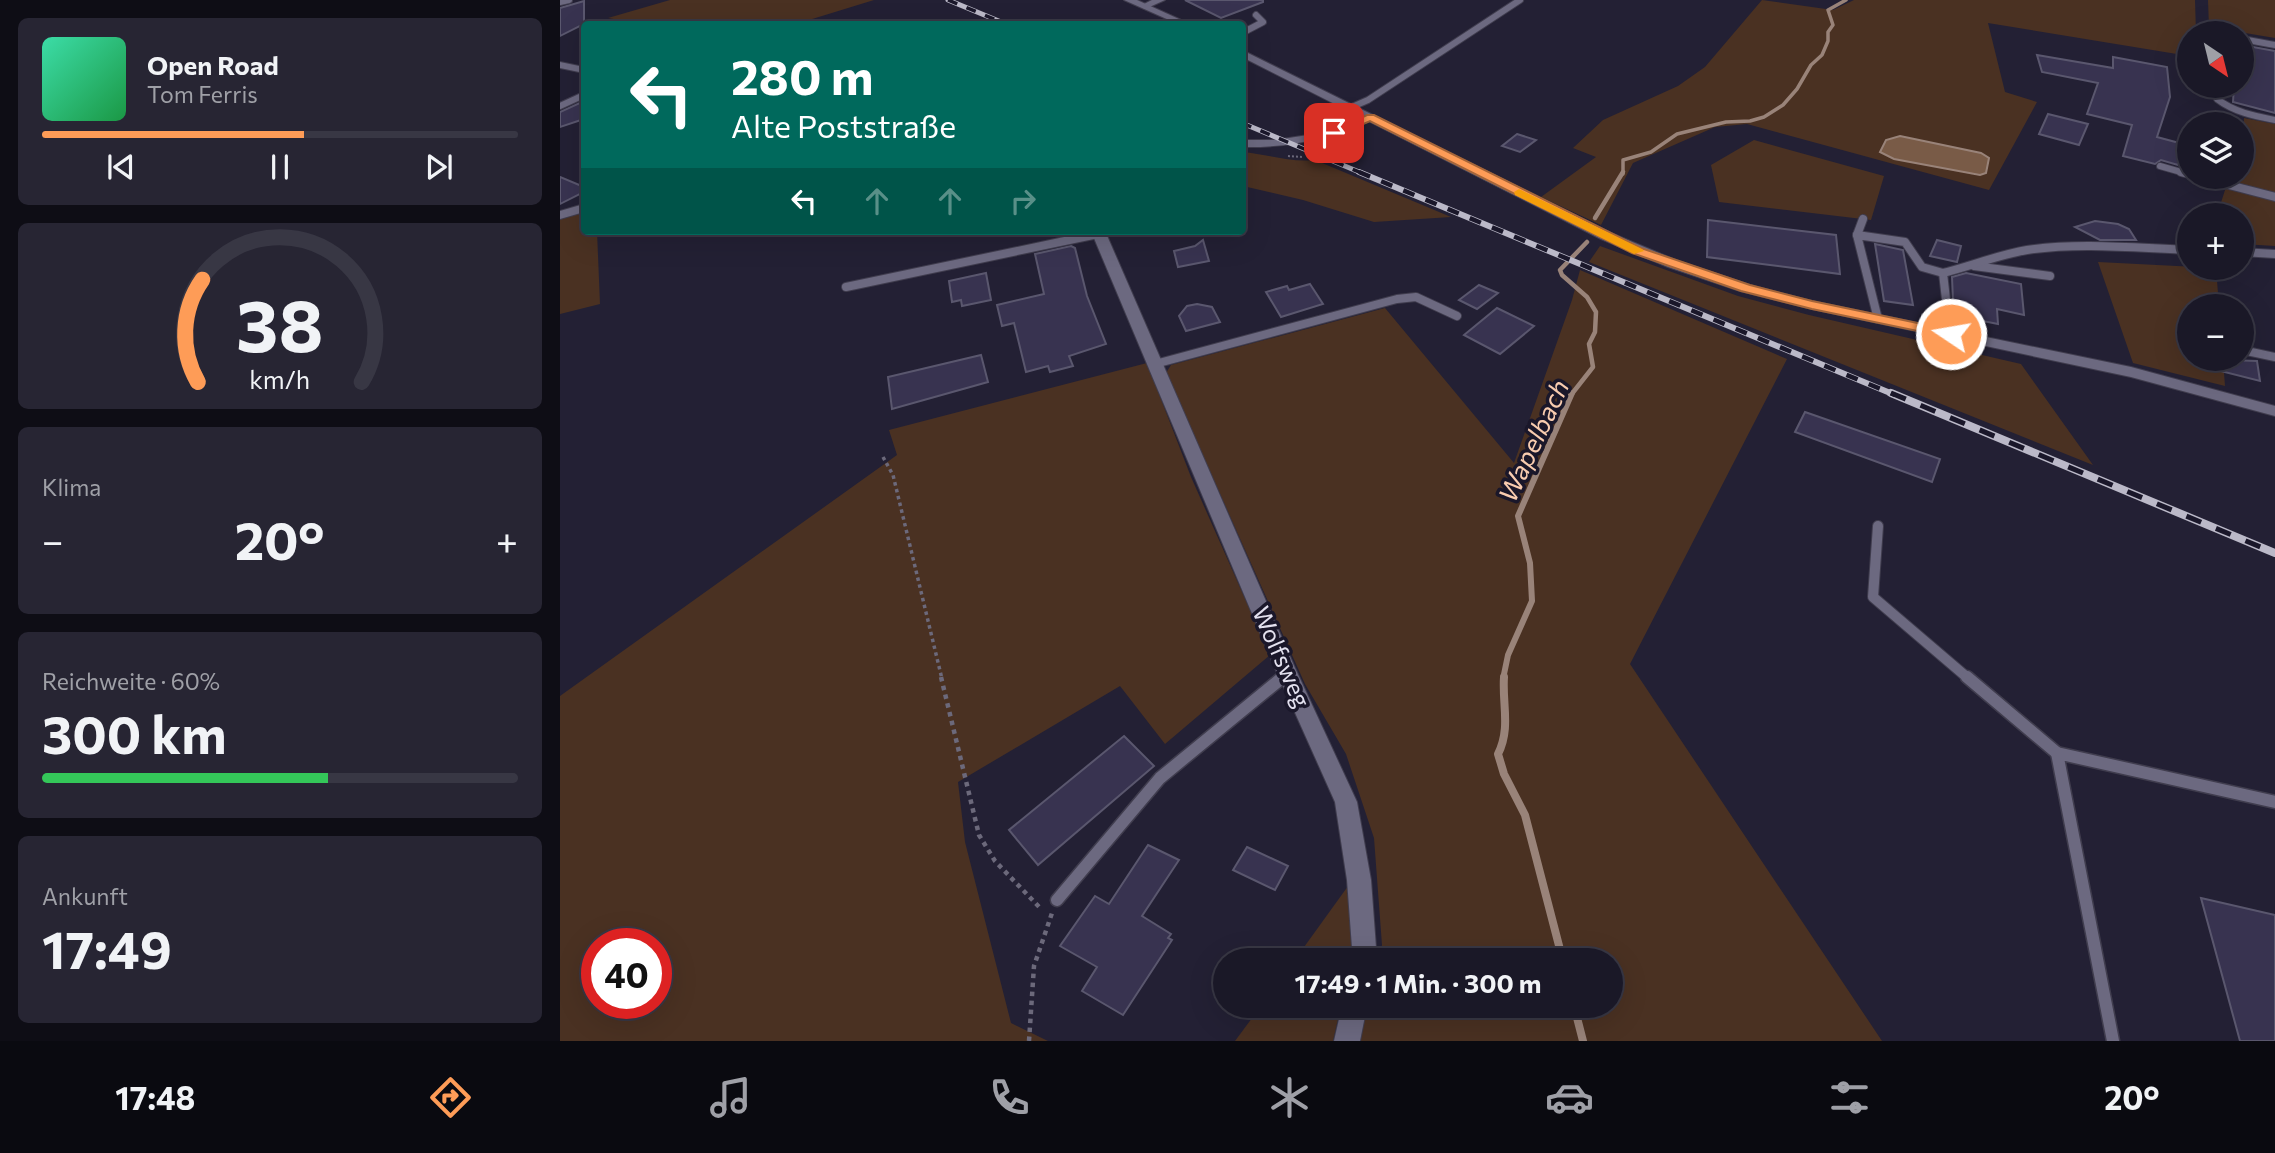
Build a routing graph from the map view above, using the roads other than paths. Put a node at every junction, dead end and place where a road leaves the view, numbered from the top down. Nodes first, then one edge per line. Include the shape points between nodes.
1 (569, 0) edge
2 (1129, 0) edge
3 (1160, 0) edge
4 (1520, 0) edge
5 (560, 2) edge
6 (1145, 6) junction
7 (1256, 15) dead end
8 (1178, 21) edge
9 (1246, 31) edge
10 (2254, 41) edge
11 (2275, 45) edge
12 (1246, 55) edge
13 (560, 65) edge
14 (581, 69) edge
15 (581, 96) edge
16 (2217, 98) edge
17 (560, 106) edge
18 (1352, 107) junction
19 (1370, 117) junction
20 (2275, 120) edge
21 (1246, 143) edge
22 (2160, 166) dead end
23 (2177, 171) edge
24 (2244, 189) edge
25 (2275, 197) edge
26 (581, 209) edge
27 (560, 215) edge
28 (1863, 219) dead end
29 (1084, 235) edge
30 (1099, 235) edge
31 (1857, 235) junction
32 (2177, 250) edge
33 (2254, 253) edge
34 (2275, 254) edge
35 (1973, 266) junction
36 (1943, 273) junction
37 (2050, 276) dead end
38 (846, 287) dead end
39 (1457, 316) dead end
40 (1948, 317) dead end
41 (1878, 319) junction
42 (2254, 353) edge
43 (2275, 357) edge
44 (1155, 364) junction
45 (2275, 411) edge
46 (1878, 526) dead end
47 (1288, 673) junction
48 (2057, 753) junction
49 (2275, 802) edge
50 (1057, 900) road end
51 (1364, 948) edge
52 (1352, 1018) edge
53 (1347, 1041) edge
54 (2113, 1041) edge

1 - 5 lane
2 - 6 street
3 - 6 street
4 - 18 lane
6 - 8 street
7 - 9 lane via 1264,22
10 - 11 lane
12 - 18 street
13 - 14 street
15 - 17 lane
16 - 20 lane via 2249,114
18 - 19 street
19 - 21 street via 1303,142
19 - 41 street via 1637,251 1745,288
22 - 23 lane
24 - 25 lane
26 - 27 street
28 - 31 lane
29 - 38 lane, Wolfsweg
30 - 44 street, Wolfsweg
31 - 36 lane via 1905,242 1922,267
31 - 41 lane
32 - 35 lane via 2036,249
33 - 34 lane
35 - 36 lane
35 - 37 lane
36 - 40 lane
39 - 44 lane via 1416,297 1397,299
41 - 45 street via 2131,372
42 - 43 lane
44 - 47 street, Wolfsweg
46 - 48 lane via 1873,597
47 - 50 lane via 1160,778
47 - 51 street, Wolfsweg via 1346,802
48 - 49 lane
48 - 54 lane
52 - 53 street

